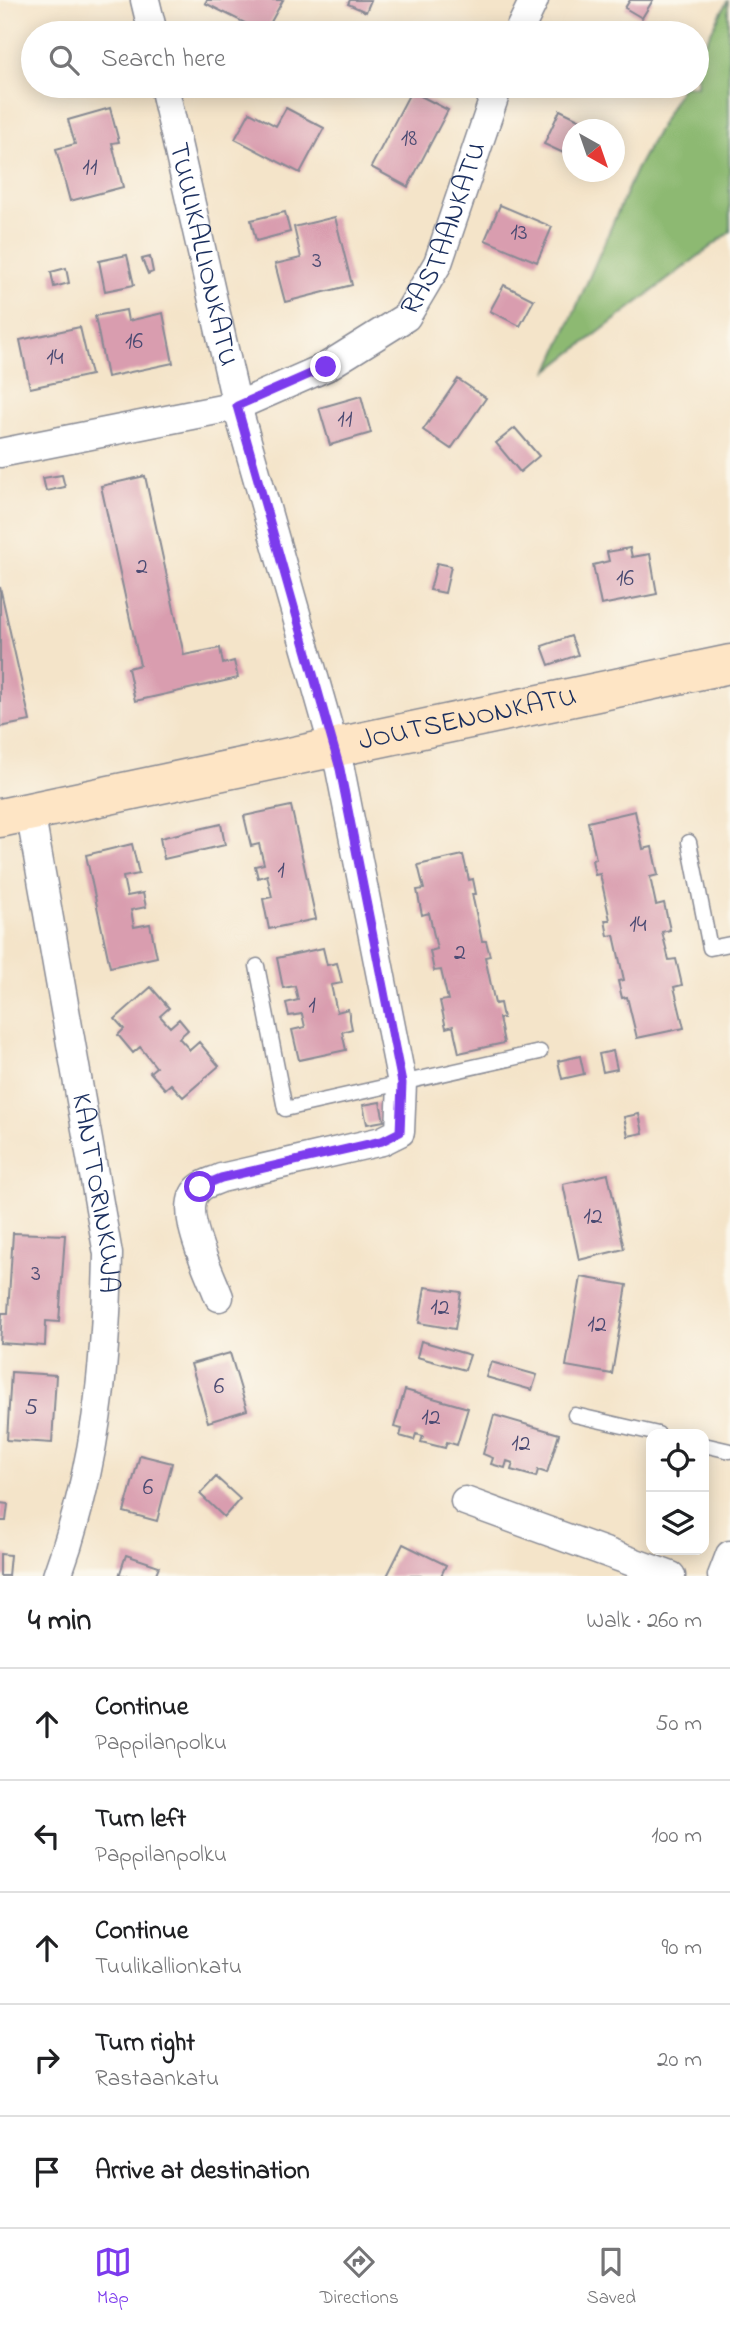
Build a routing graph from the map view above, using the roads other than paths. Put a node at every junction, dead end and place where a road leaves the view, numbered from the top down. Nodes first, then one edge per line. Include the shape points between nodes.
1 (145, 0) edge
2 (534, 0) edge
3 (150, 21) edge
4 (524, 21) edge
5 (167, 98) edge
6 (494, 98) edge
7 (237, 406) junction
8 (0, 453) edge
9 (730, 664) edge
10 (333, 746) junction
11 (15, 815) edge
12 (690, 842) dead end
13 (730, 944) edge
14 (257, 966) dead end
15 (540, 1052) dead end
16 (402, 1083) junction
17 (219, 1297) dead end
18 (575, 1415) dead end
19 (646, 1431) edge
20 (709, 1446) edge
21 (730, 1451) edge
22 (465, 1501) dead end
23 (730, 1555) edge
24 (57, 1576) edge
25 (671, 1576) edge
26 (722, 1576) edge

1 - 3 street
2 - 4 street
5 - 7 street, TUULIKALLIONKATU
6 - 7 street, RASTAANKATU via 438,263 406,317 326,367
7 - 8 street, RASTAANKATU
7 - 10 street, TUULIKALLIONKATU
9 - 10 main road, JOUTSENONKATU
10 - 11 main road, JOUTSENONKATU
10 - 16 street, TUULIKALLIONKATU
11 - 24 street, KANTTORINKUJA via 108,1254 100,1404 86,1486
12 - 13 lane via 710,948
14 - 16 lane via 285,1109
15 - 16 lane
16 - 17 street, TUULIKALLIONKATU via 400,1132 382,1141 221,1178 200,1187 189,1202 190,1221
18 - 19 lane
20 - 21 lane
22 - 25 street
23 - 26 street

